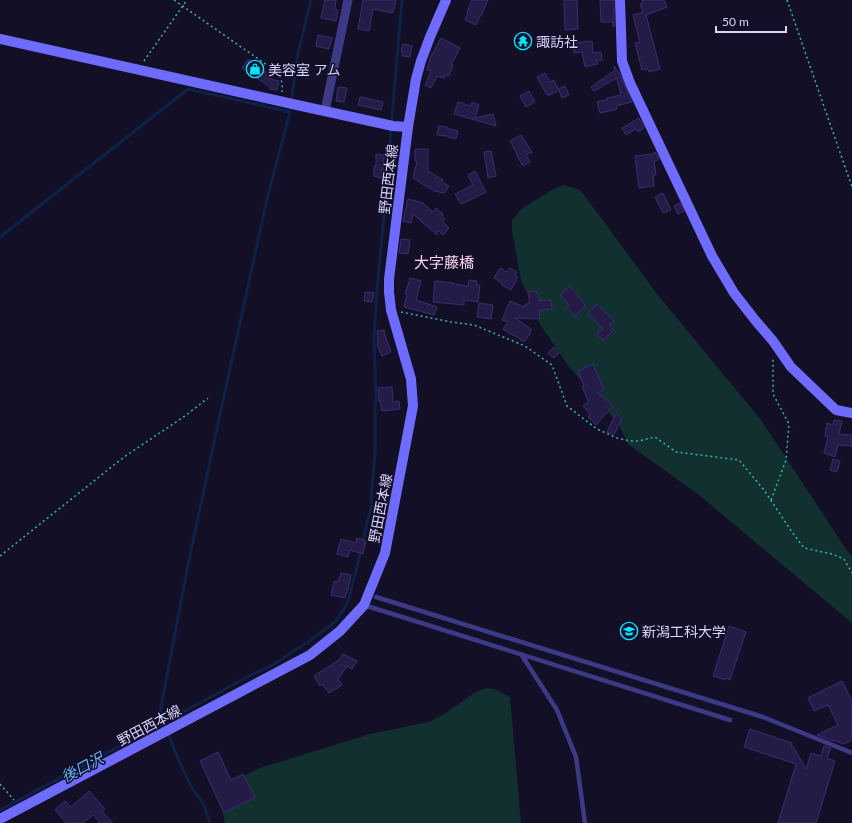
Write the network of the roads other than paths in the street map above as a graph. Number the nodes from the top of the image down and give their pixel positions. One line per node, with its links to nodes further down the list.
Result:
1 (348, 0): 5 (street)
2 (446, 0): 6 (main road, 野田西本線)
3 (620, 0): 7 (main road)
4 (0, 39): 5 (main road)
5 (325, 111): 6 (main road)
6 (408, 127): 9 (main road, 野田西本線)
7 (852, 412)
8 (376, 596): 12 (lane)
9 (364, 604): 10 (lane); 13 (main road, 野田西本線)
10 (520, 653): 11 (lane); 14 (lane)
11 (730, 720)
12 (852, 753)
13 (0, 819)
14 (585, 823)

